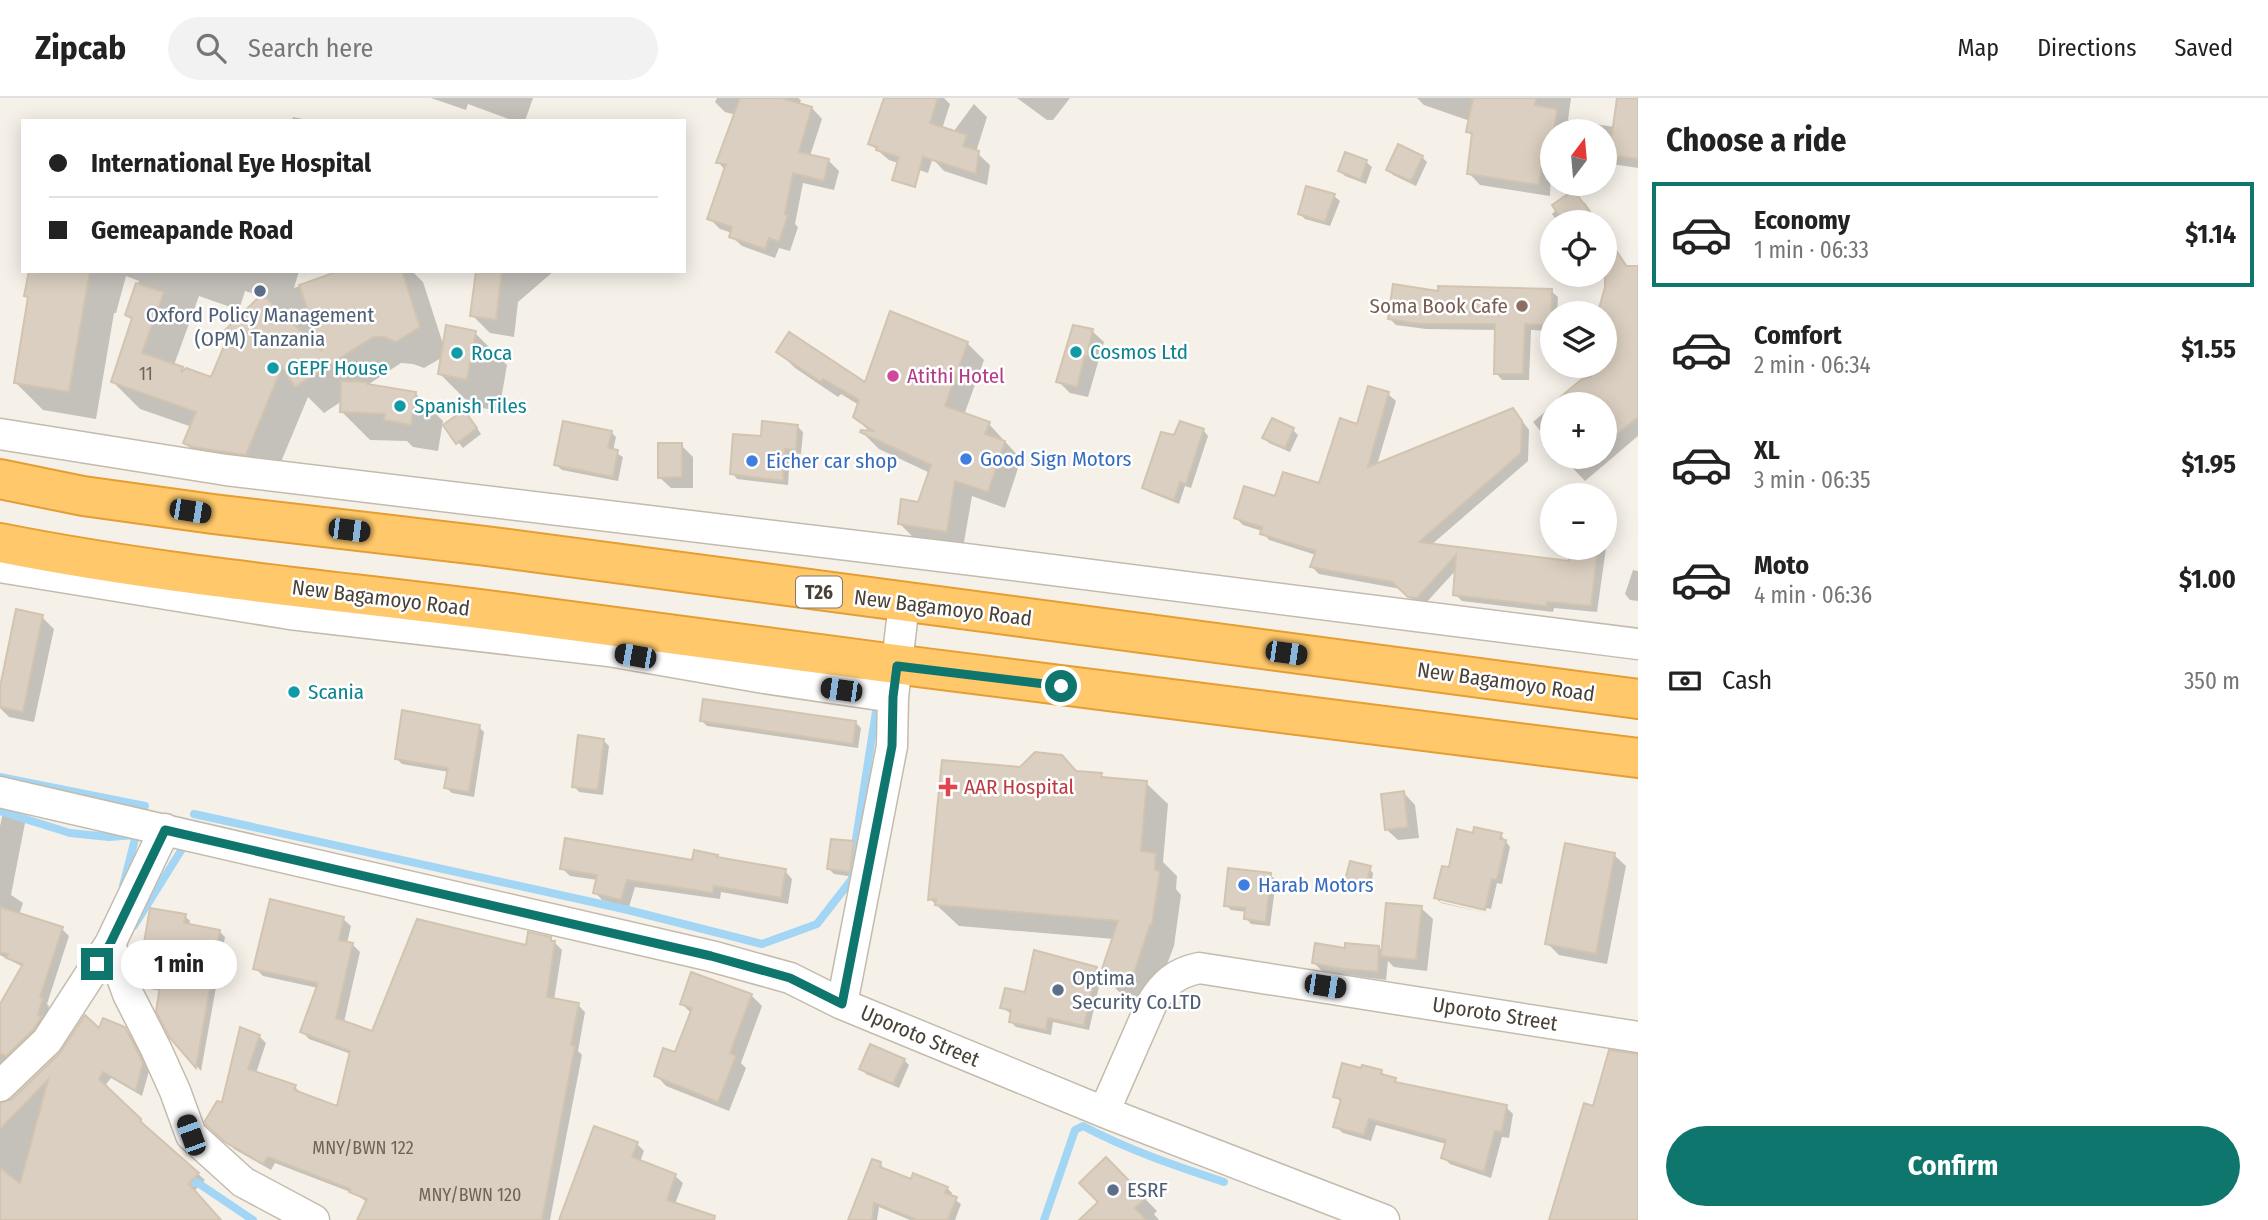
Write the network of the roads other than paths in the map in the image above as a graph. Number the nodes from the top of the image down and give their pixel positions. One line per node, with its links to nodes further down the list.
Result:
1 (0, 434): 6 (street)
2 (0, 479): 5 (highway, New Bagamoyo Road / T26)
3 (0, 543): 7 (highway, New Bagamoyo Road)
4 (0, 567): 7 (street)
5 (904, 603): 7 (street); 8 (highway, New Bagamoyo Road / T26)
6 (1638, 644)
7 (895, 682): 9 (highway, New Bagamoyo Road); 13 (street)
8 (1638, 699)
9 (1638, 758)
10 (0, 792): 11 (street, Uporoto Street)
11 (165, 830): 12 (street); 13 (street, Uporoto Street)
12 (110, 944): 15 (street); 17 (street)
13 (842, 1004): 16 (street, Uporoto Street)
14 (1638, 1037): 16 (street, Uporoto Street)
15 (0, 1086)
16 (1104, 1112): 18 (street, Uporoto Street)
17 (314, 1220)
18 (1384, 1220)

